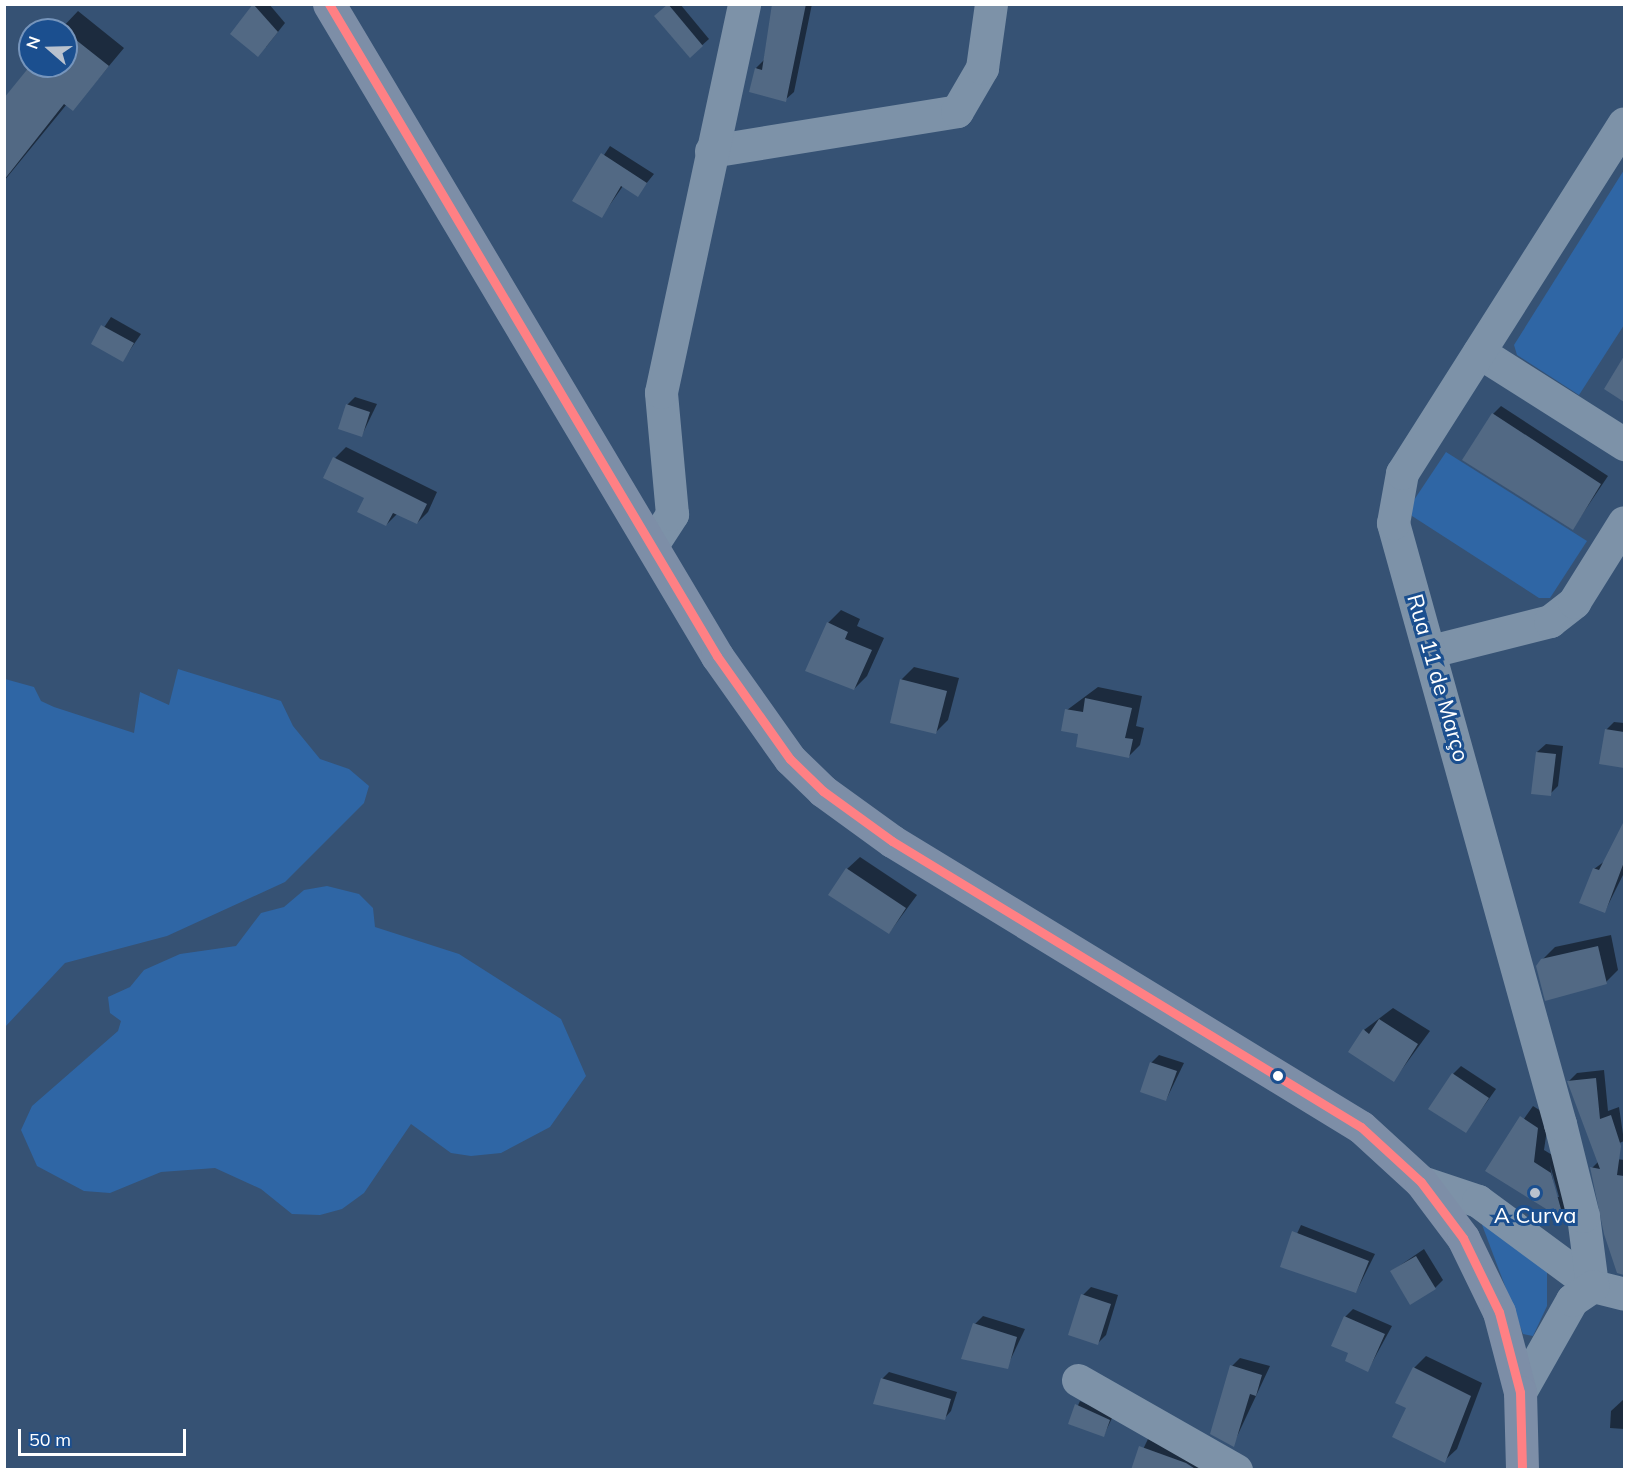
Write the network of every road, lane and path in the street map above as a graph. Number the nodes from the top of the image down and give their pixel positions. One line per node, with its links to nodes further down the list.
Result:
1 (329, 4): 9 (main road)
2 (744, 4): 5 (street)
3 (991, 4): 5 (street)
4 (1624, 123): 6 (street, Rua 11 de Março)
5 (711, 151): 9 (street)
6 (1479, 352): 7 (street); 10 (street, Rua 11 de Março)
7 (1624, 444)
8 (1624, 522): 10 (street)
9 (652, 544): 11 (main road)
10 (1431, 651): 12 (street, Rua 11 de Março)
11 (1421, 1182): 12 (street); 14 (main road)
12 (1603, 1288): 14 (street)
13 (1078, 1380): 15 (street)
14 (1520, 1392): 16 (main road)
15 (1236, 1470)
16 (1522, 1470)

